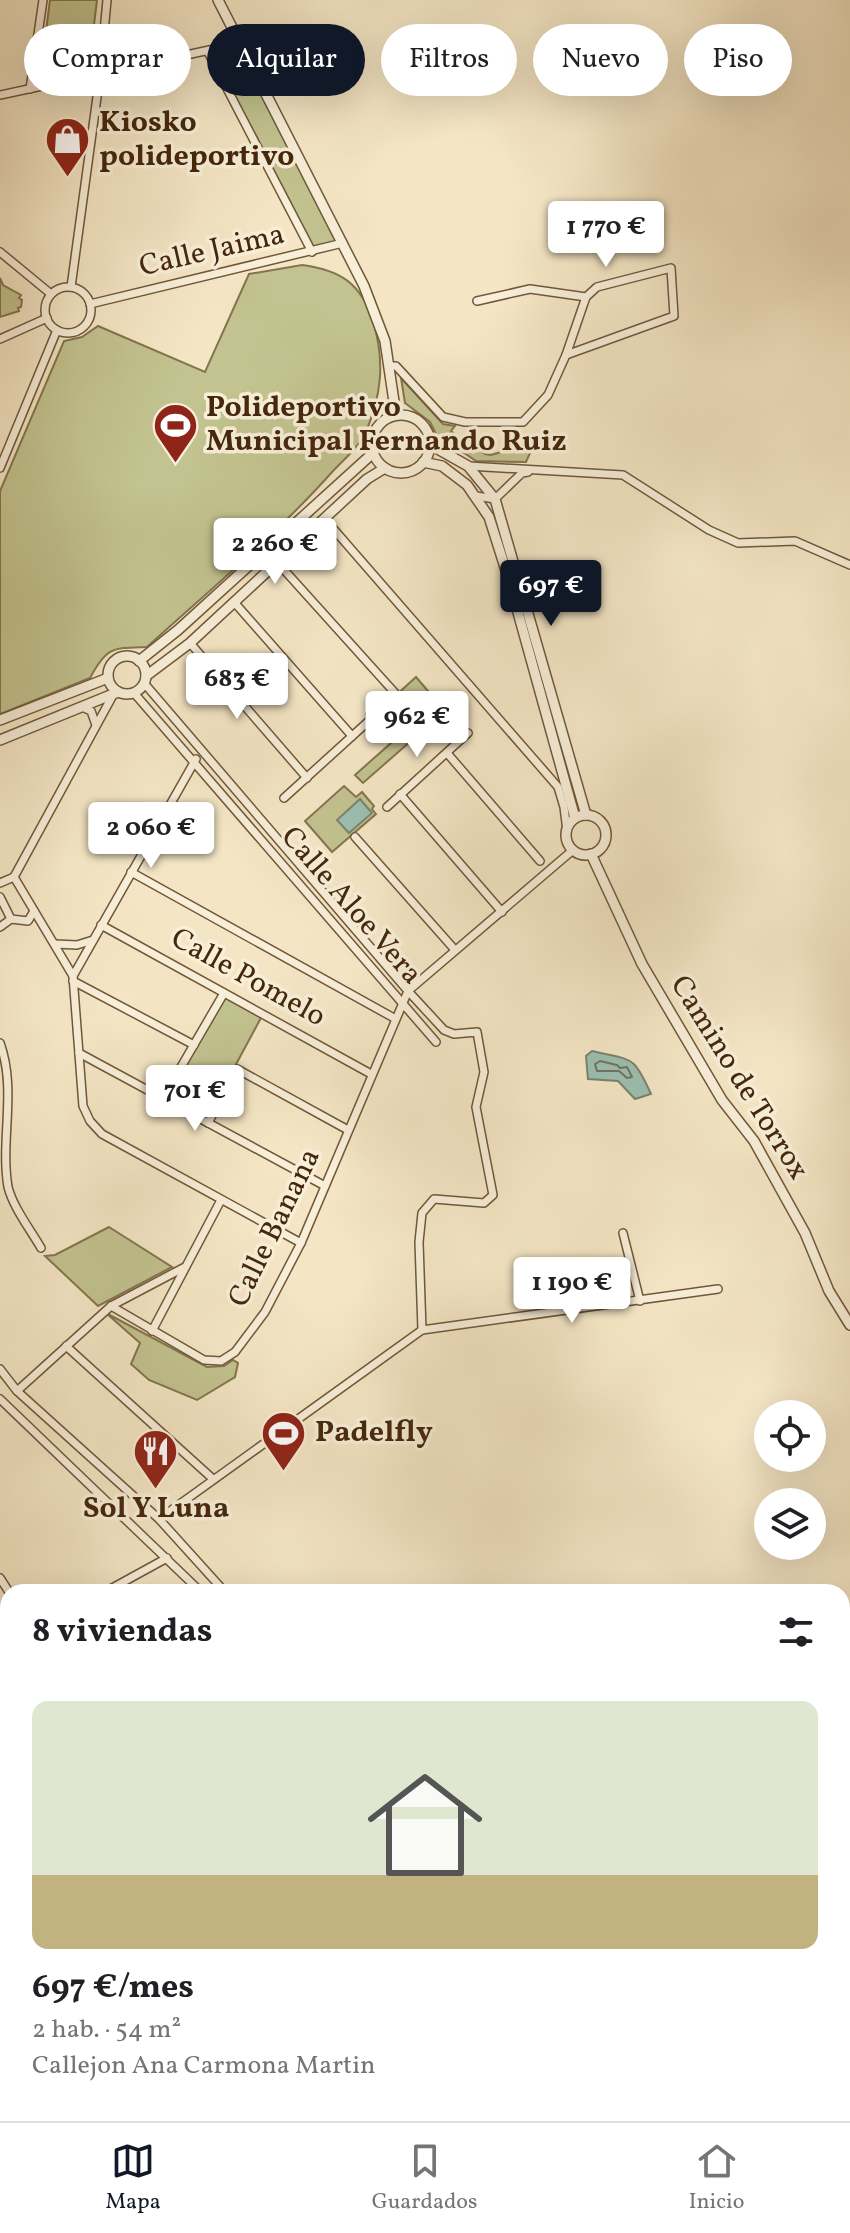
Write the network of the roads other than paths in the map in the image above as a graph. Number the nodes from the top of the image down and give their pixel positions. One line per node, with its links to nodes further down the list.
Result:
1 (43, 0): 4 (street)
2 (107, 0): 5 (street)
3 (218, 0): 6 (street)
4 (39, 24)
5 (105, 24)
6 (231, 24)
7 (24, 90): 8 (street)
8 (0, 95)
9 (97, 96): 15 (street)
10 (231, 96): 14 (street)
11 (269, 96): 12 (street)
12 (343, 243): 14 (street, Calle Jaima); 24 (street)
13 (0, 252): 16 (street)
14 (312, 252): 19 (street, Calle Jaima)
15 (71, 287): 16 (street); 19 (street)
16 (51, 294): 20 (street)
17 (586, 297): 18 (street); 23 (street); 23 (street)
18 (477, 301)
19 (90, 304): 21 (street)
20 (47, 318): 21 (street); 22 (street)
21 (57, 330): 30 (street)
22 (0, 339)
23 (566, 355): 24 (street)
24 (389, 366): 25 (street)
25 (396, 415): 26 (street); 27 (street)
26 (429, 444): 28 (street); 29 (street)
27 (373, 453): 31 (street); 40 (street)
28 (423, 462): 31 (street); 33 (street)
29 (468, 466): 32 (street); 34 (street)
30 (0, 468)
31 (385, 468): 35 (street)
32 (548, 470): 34 (street); 37 (street)
33 (476, 496): 34 (street); 53 (street)
34 (495, 499): 60 (street)
35 (324, 518): 36 (street); 55 (street)
36 (277, 562): 38 (street); 49 (street)
37 (850, 565)
38 (234, 602): 39 (street); 49 (street)
39 (190, 643): 42 (street); 56 (street)
40 (139, 661): 41 (street); 42 (street)
41 (108, 678): 44 (street); 46 (street)
42 (145, 680): 43 (street); 51 (street, Calle Aloe Vera)
43 (134, 693): 44 (street); 54 (street, Calle Aloe Vera)
44 (115, 694): 45 (street); 47 (street)
45 (82, 707): 47 (street); 50 (street)
46 (0, 720)
47 (97, 727): 68 (street)
48 (468, 733): 52 (street)
49 (352, 736): 56 (street)
50 (0, 740)
51 (200, 749): 54 (street); 80 (street, Calle Aloe Vera)
52 (447, 753): 57 (street); 66 (street)
53 (559, 761): 55 (street); 61 (street)
54 (195, 762): 67 (street); 82 (street, Calle Aloe Vera)
55 (541, 768): 62 (street)
56 (307, 778): 58 (street)
57 (400, 794): 59 (street); 72 (street)
58 (284, 798)
59 (387, 807)
60 (586, 815): 61 (street); 65 (street)
61 (575, 818): 62 (street)
62 (567, 831): 64 (street)
63 (355, 837): 78 (street)
64 (573, 850): 65 (street); 72 (street)
65 (591, 854): 105 (street, Camino de Torrox)
66 (540, 861)
67 (131, 872): 74 (street); 83 (street)
68 (14, 877): 69 (street); 71 (street)
69 (0, 883)
70 (0, 897): 73 (street)
71 (34, 911): 73 (street); 77 (street)
72 (502, 912): 78 (street)
73 (11, 919): 75 (street)
74 (101, 925): 76 (street); 81 (street, Calle Pomelo)
75 (0, 927)
76 (93, 940): 77 (street); 79 (street)
77 (55, 944): 79 (street)
78 (455, 950): 80 (street)
79 (73, 979): 86 (street); 87 (street)
80 (408, 991): 82 (street, Calle Banana); 106 (street, Calle Aloe Vera)
81 (224, 993): 86 (street); 88 (street, Calle Pomelo)
82 (403, 1002): 83 (street, Calle Banana); 84 (street, Calle Aloe Vera)
83 (394, 1018): 88 (street, Calle Banana)
84 (436, 1042)
85 (0, 1043): 90 (street)
86 (194, 1045): 89 (street)
87 (79, 1053): 89 (street); 97 (street)
88 (371, 1074): 93 (street, Calle Banana)
89 (163, 1098): 92 (street)
90 (8, 1100): 91 (street); 95 (street)
91 (0, 1106)
92 (208, 1123): 93 (street); 94 (street)
93 (348, 1130): 94 (street, Calle Banana)
94 (325, 1186): 99 (street, Calle Banana)
95 (8, 1188): 96 (street); 100 (street)
96 (0, 1195)
97 (221, 1200): 99 (street); 101 (street)
98 (623, 1233): 103 (street)
99 (301, 1243): 107 (street, Calle Banana)
100 (41, 1248)
101 (185, 1267): 104 (street); 107 (street)
102 (718, 1289): 103 (street)
103 (640, 1301): 106 (street)
104 (111, 1306): 107 (street, Calle Banana); 108 (street)
105 (850, 1325)
106 (422, 1330): 112 (street)
107 (152, 1331)
108 (66, 1346): 110 (street); 112 (street)
109 (1, 1373): 110 (street)
110 (17, 1391): 113 (street)
111 (0, 1399): 114 (street)
112 (213, 1479): 113 (street)
113 (159, 1519): 117 (street)
114 (167, 1558): 115 (street); 116 (street)
115 (120, 1584)
116 (193, 1584)
117 (218, 1584)

